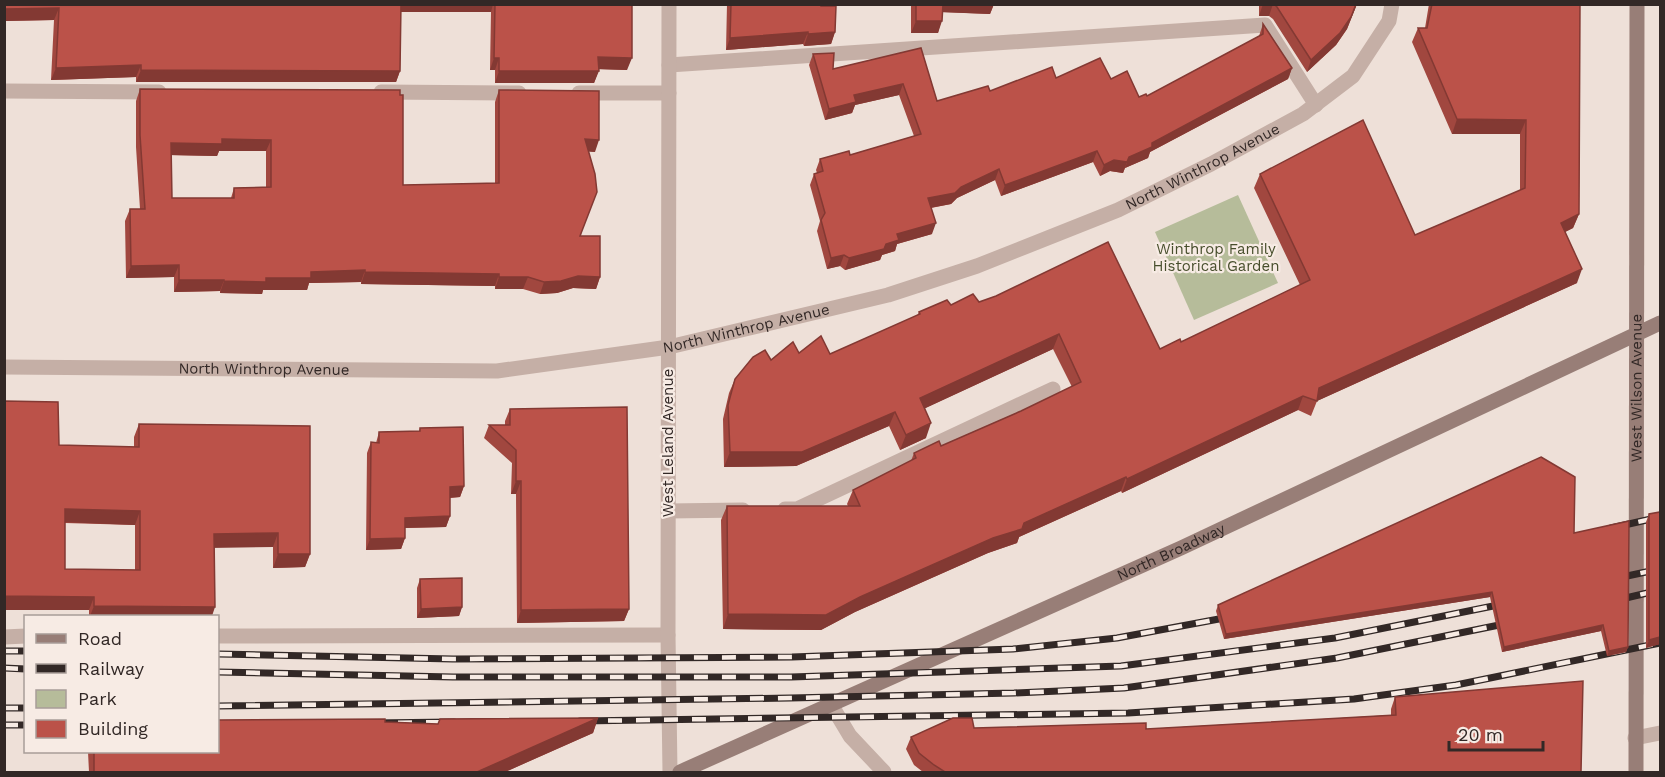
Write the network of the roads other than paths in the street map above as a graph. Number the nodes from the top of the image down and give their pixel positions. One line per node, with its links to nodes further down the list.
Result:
1 (669, 4): 4 (street, West Leland Avenue)
2 (1392, 4): 11 (street, North Winthrop Avenue)
3 (1637, 4): 13 (main road, West Wilson Avenue)
4 (669, 65): 10 (street, West Leland Avenue); 11 (street)
5 (4, 92): 6 (street)
6 (170, 92)
7 (371, 92): 8 (street)
8 (537, 93)
9 (561, 93): 10 (street)
10 (669, 93): 14 (street, West Leland Avenue)
11 (1316, 105): 14 (street, North Winthrop Avenue)
12 (1660, 323): 13 (main road, North Broadway)
13 (1635, 335): 22 (main road, North Broadway); 24 (main road, West Wilson Avenue)
14 (669, 347): 15 (street, North Winthrop Avenue); 17 (street, West Leland Avenue)
15 (4, 367)
16 (1053, 389): 17 (street)
17 (668, 511): 18 (street, West Leland Avenue)
18 (668, 635): 20 (street); 25 (street, West Leland Avenue)
19 (24, 636): 21 (street)
20 (219, 636)
21 (4, 637)
22 (832, 706): 26 (main road, North Broadway); 27 (street)
23 (1660, 733): 24 (street)
24 (1635, 738): 28 (main road, West Wilson Avenue)
25 (670, 772)
26 (680, 772)
27 (884, 772)
28 (1636, 772)

